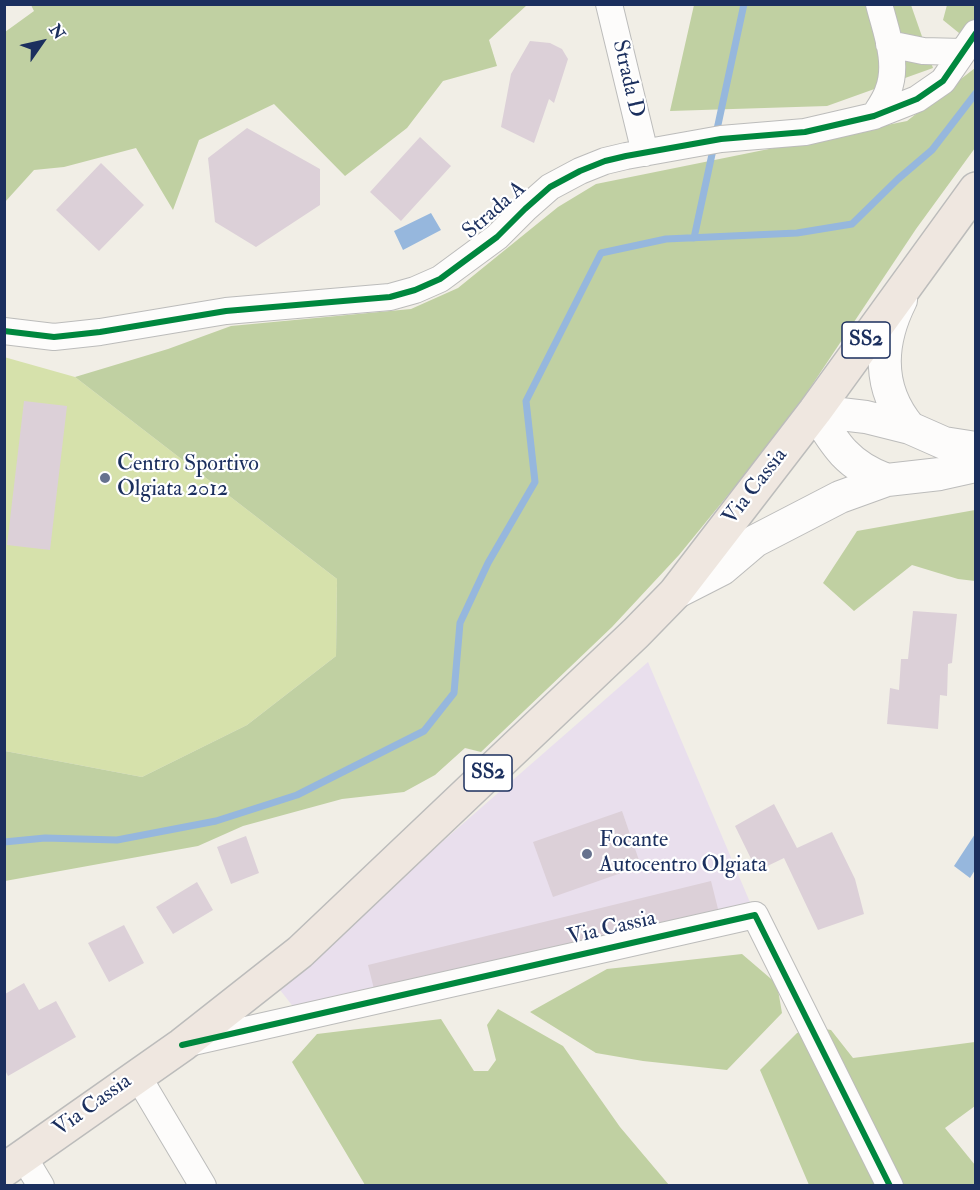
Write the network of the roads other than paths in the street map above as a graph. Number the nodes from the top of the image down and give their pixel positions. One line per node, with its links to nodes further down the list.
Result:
1 (609, 4): 6 (street, Strada D)
2 (879, 4): 4 (street)
3 (969, 43): 4 (street); 5 (street, Strada A)
4 (890, 44): 5 (street)
5 (874, 116): 6 (street, Strada A)
6 (645, 153): 9 (street, Strada A)
7 (975, 189): 8 (main road, Via Cassia / SS2)
8 (917, 269): 10 (main road, Via Cassia / SS2); 11 (street)
9 (4, 331)
10 (815, 411): 11 (street); 14 (street); 15 (main road, Via Cassia / SS2)
11 (910, 428): 12 (street)
12 (975, 448)
13 (975, 466): 14 (street)
14 (886, 480): 15 (street)
15 (675, 593): 16 (main road, Via Cassia / SS2)
16 (182, 1044): 17 (main road, Via Cassia); 21 (street, Via Cassia)
17 (137, 1075): 18 (main road, Via Cassia); 20 (street)
18 (14, 1163): 19 (street)
19 (41, 1185)
20 (202, 1185)
21 (890, 1185)

